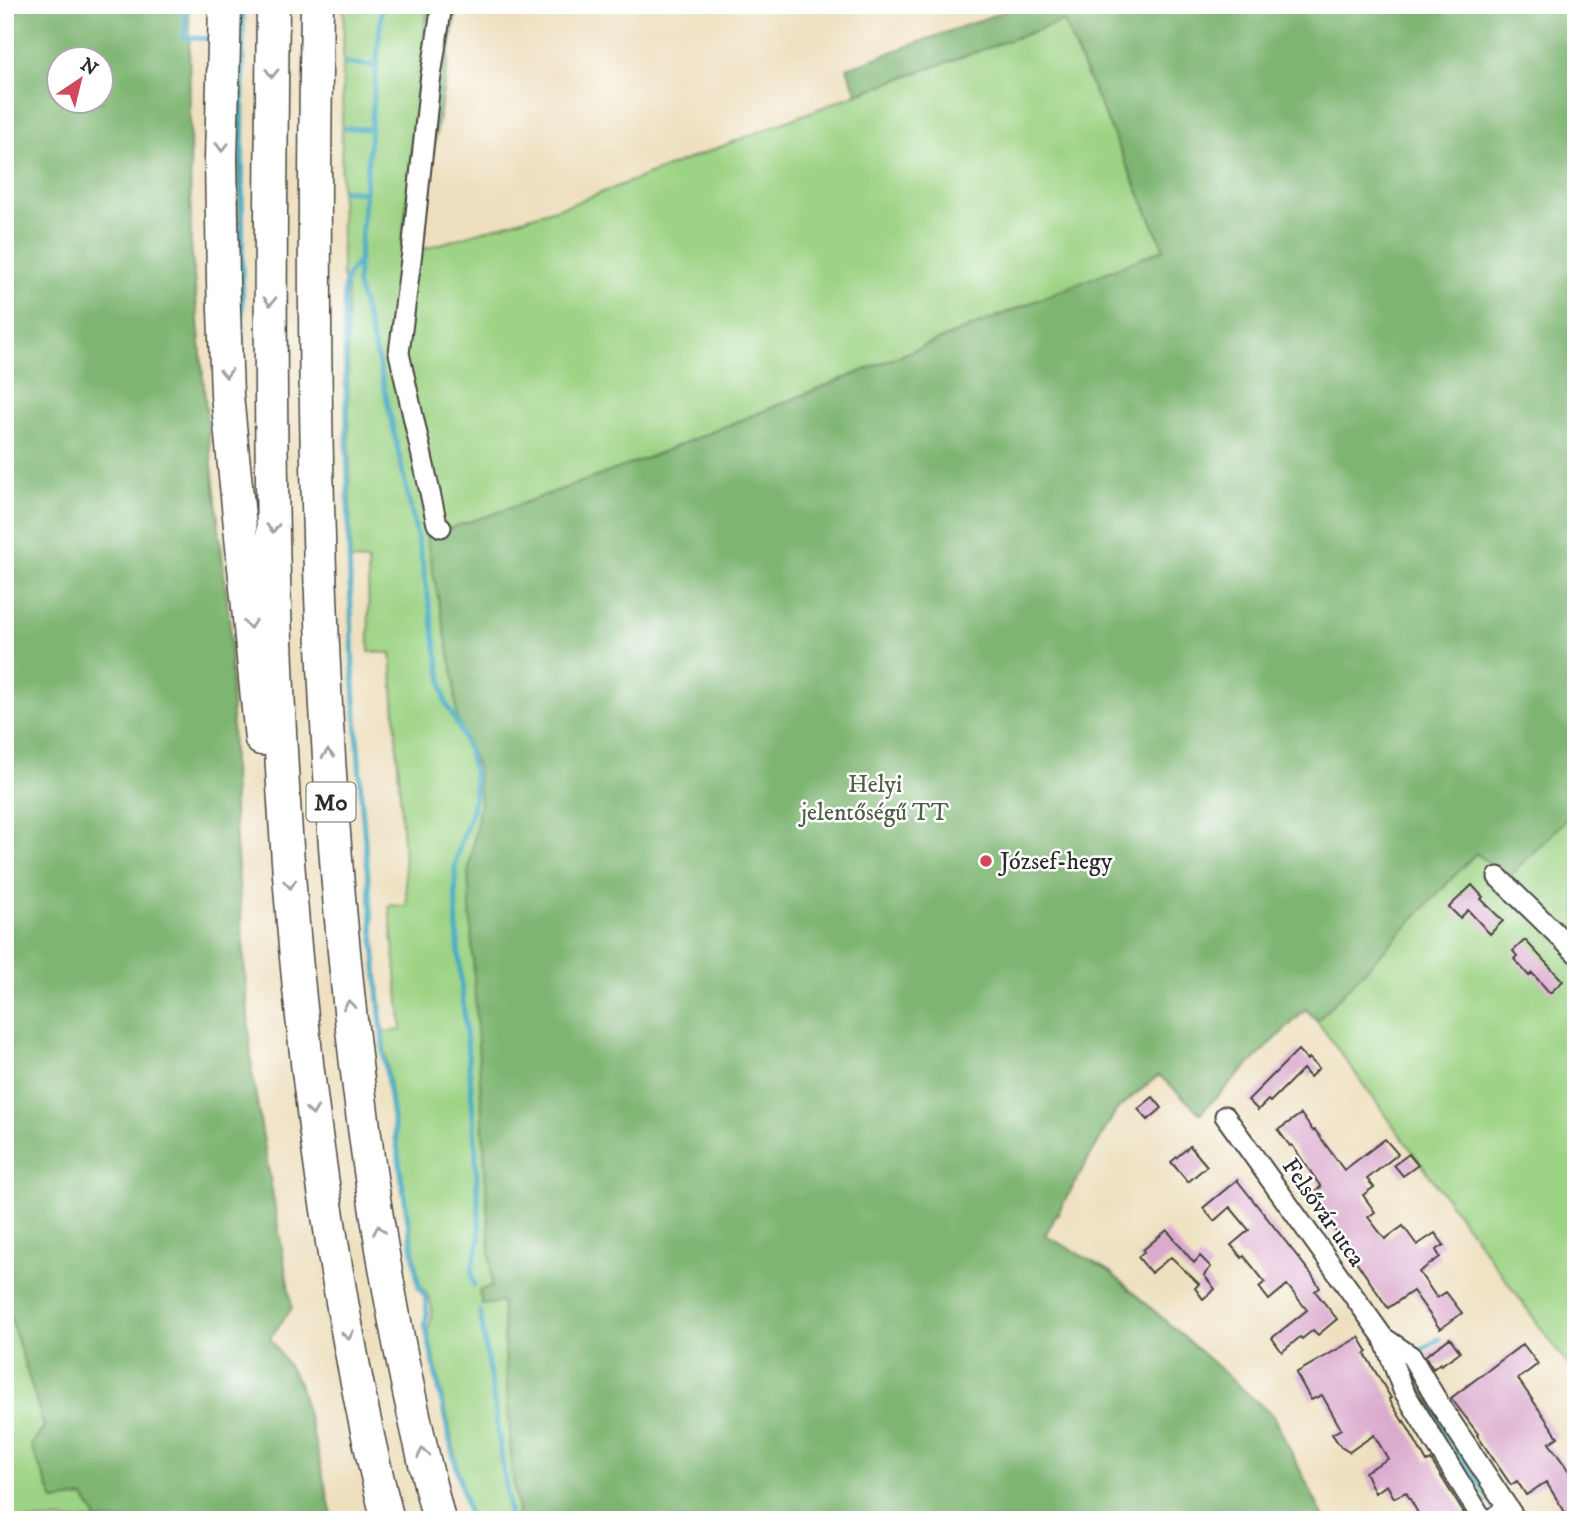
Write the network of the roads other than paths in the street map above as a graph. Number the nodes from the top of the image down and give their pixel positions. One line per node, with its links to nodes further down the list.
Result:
1 (225, 5): 8 (highway, one-way to 8)
2 (273, 5): 8 (highway, M0, one-way to 8)
3 (317, 5): 6 (highway, M0)
4 (323, 5): 6 (highway)
5 (442, 5): 7 (street)
6 (316, 75): 15 (highway, M0, one-way to 6)
7 (441, 527)
8 (284, 816): 14 (highway, M0, one-way to 14)
9 (1498, 877): 10 (street)
10 (1576, 953)
11 (1225, 1116): 12 (street, Felsővár utca)
12 (1383, 1337): 13 (street, Felsővár utca); 16 (street, Felsővár utca)
13 (1511, 1512): 16 (lane)
14 (388, 1520)
15 (439, 1520)
16 (1483, 1520)

